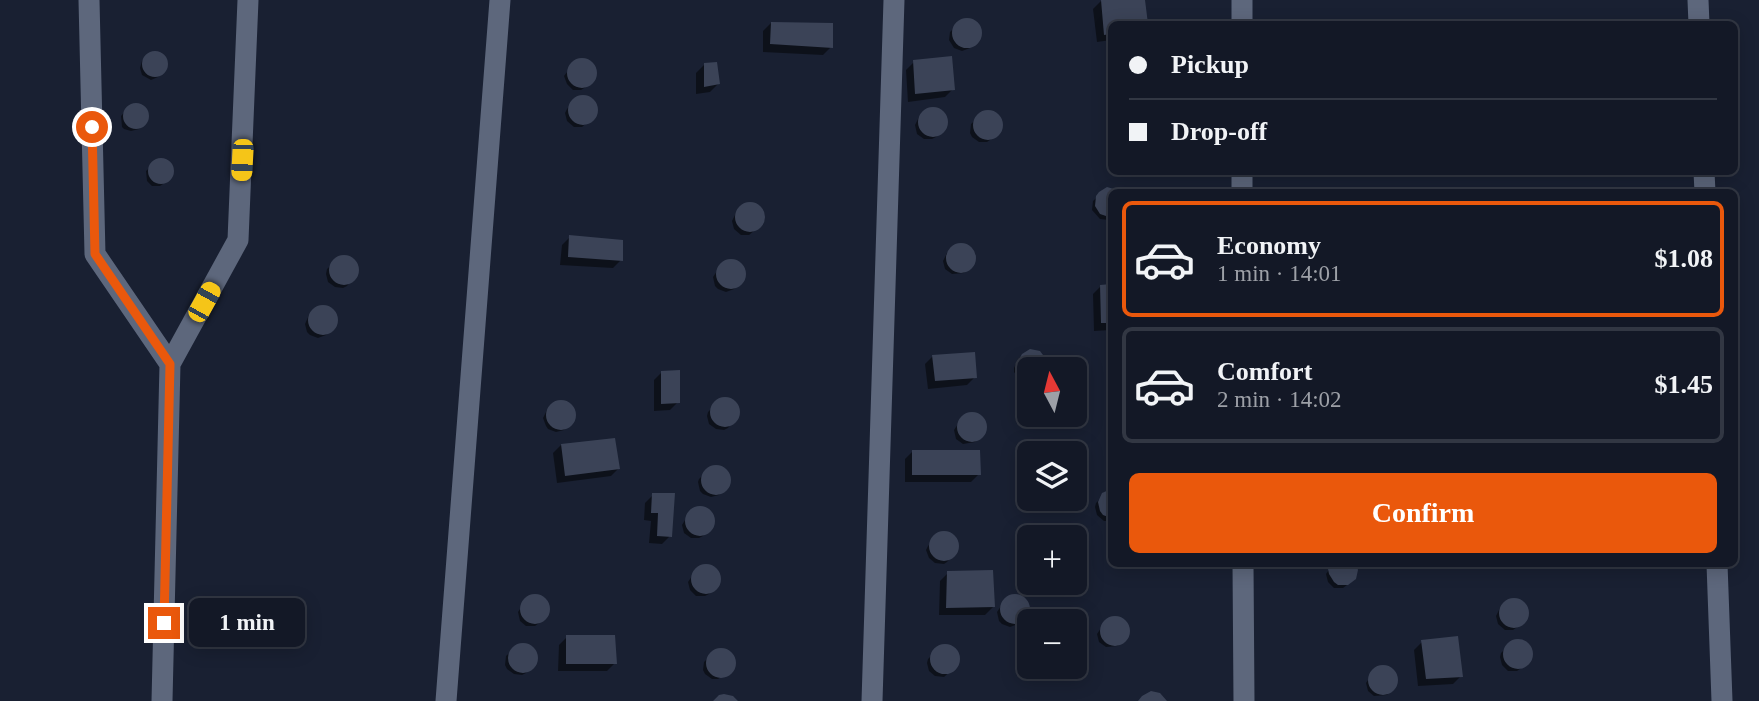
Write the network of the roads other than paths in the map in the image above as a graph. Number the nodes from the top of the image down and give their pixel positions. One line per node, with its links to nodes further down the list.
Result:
1 (89, 0): 9 (street)
2 (248, 0): 9 (street)
3 (500, 0): 13 (street)
4 (894, 0): 14 (street)
5 (1242, 0): 7 (street)
6 (1698, 0): 8 (street)
7 (1242, 21)
8 (1699, 21)
9 (170, 364): 12 (street)
10 (1243, 567): 15 (street)
11 (1717, 567): 16 (street)
12 (162, 701)
13 (446, 701)
14 (872, 701)
15 (1244, 701)
16 (1722, 701)

